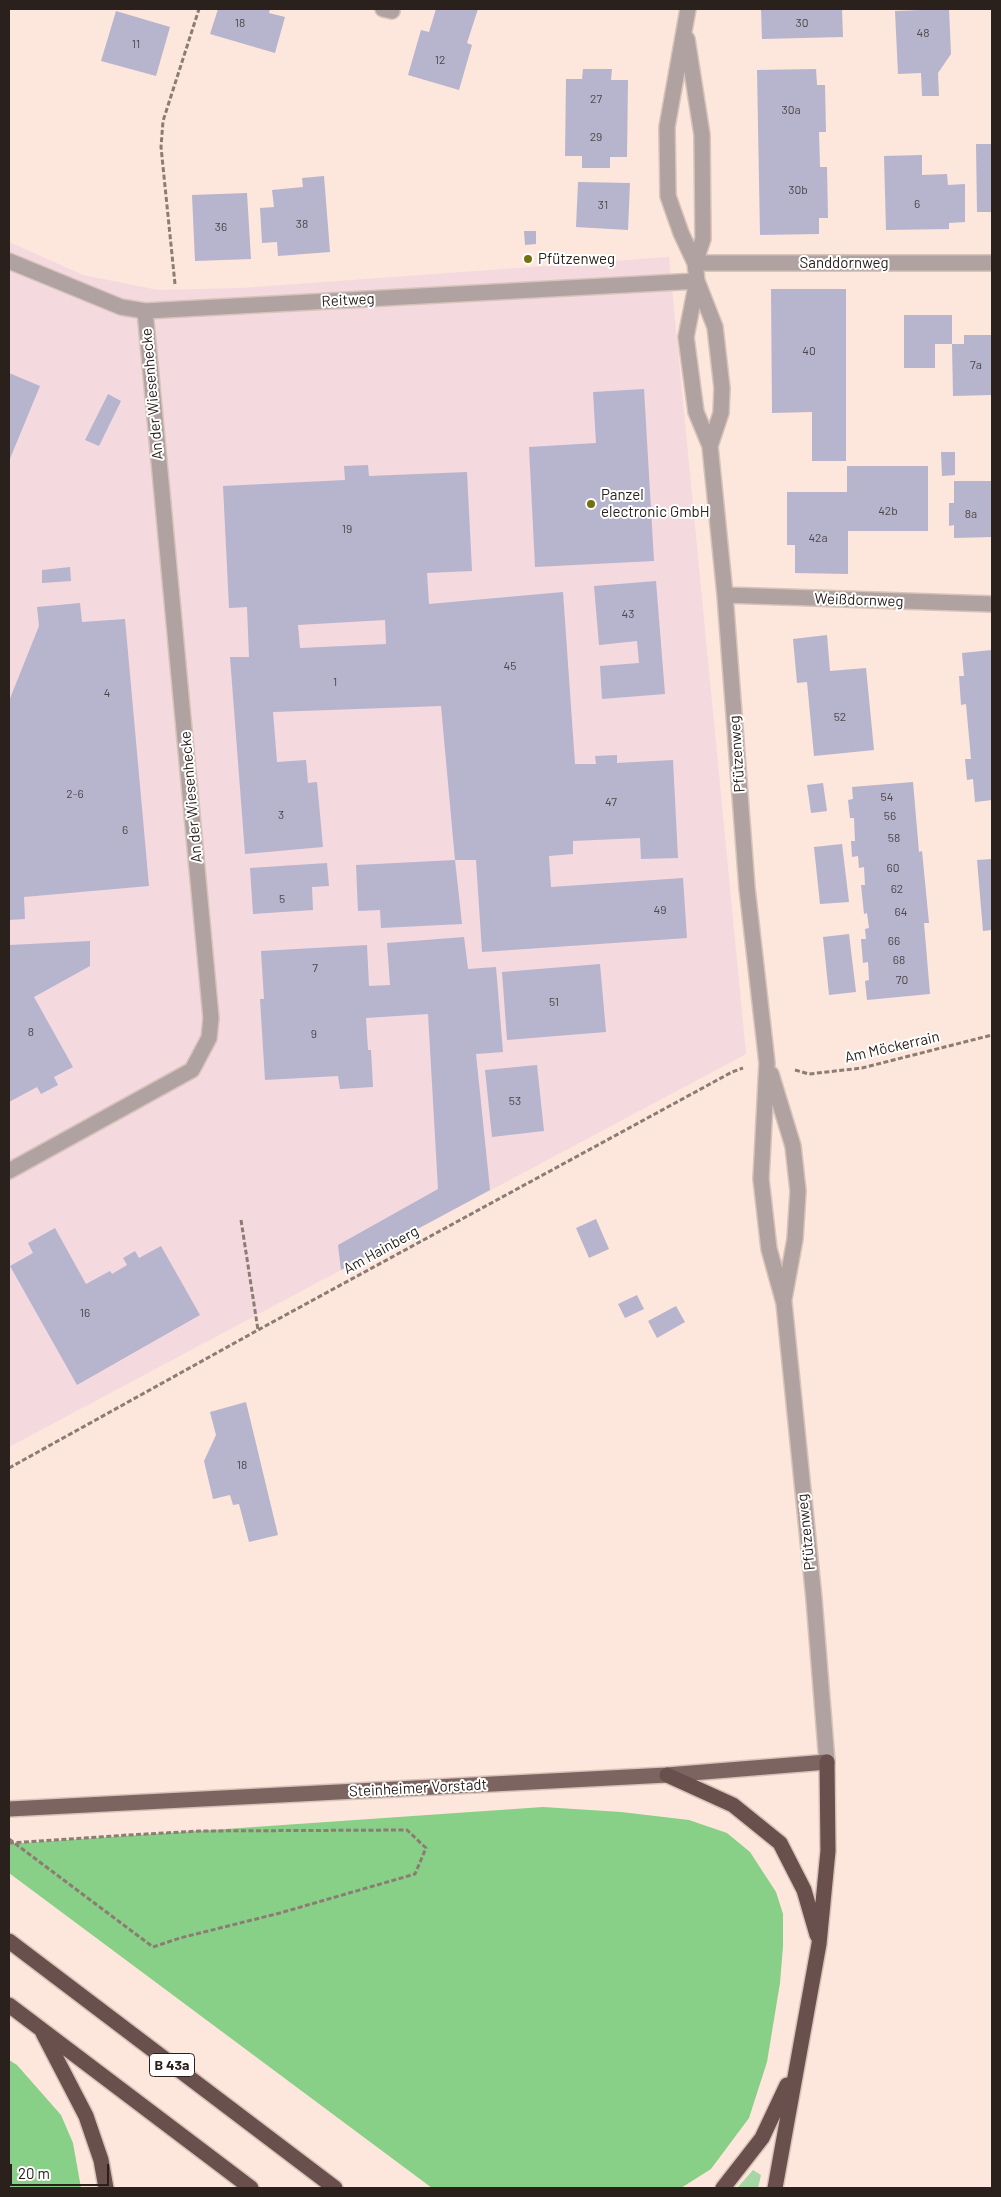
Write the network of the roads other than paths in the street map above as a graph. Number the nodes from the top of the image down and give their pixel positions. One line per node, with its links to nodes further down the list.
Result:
1 (688, 9): 2 (street, Pfützenweg)
2 (686, 28): 4 (street, Pfützenweg); 4 (street, Pfützenweg)
3 (9, 260): 7 (street, Reitweg)
4 (695, 263): 5 (street, Sanddornweg); 6 (street, Pfützenweg)
5 (992, 263)
6 (698, 281): 7 (street, Reitweg); 8 (street, Pfützenweg); 8 (street, Pfützenweg)
7 (145, 311): 12 (street, An der Wiesenhecke)
8 (710, 446): 9 (street, Pfützenweg)
9 (725, 595): 10 (street, Weißdornweg); 11 (street, Pfützenweg)
10 (992, 604)
11 (767, 1063): 13 (street, Pfützenweg); 13 (street, Pfützenweg)
12 (9, 1171)
13 (784, 1302): 14 (street, Pfützenweg)
14 (827, 1762): 15 (main road, Steinheimer Vorstadt); 18 (highway)
15 (667, 1775): 16 (main road, Steinheimer Vorstadt); 18 (highway)
16 (9, 1809)
17 (9, 1941): 24 (highway, B 43a)
18 (819, 1944): 21 (highway)
19 (9, 2004): 20 (highway)
20 (41, 2029): 22 (highway); 23 (highway)
21 (796, 2063): 25 (highway); 26 (highway)
22 (106, 2188)
23 (251, 2188)
24 (335, 2188)
25 (723, 2188)
26 (776, 2188)

